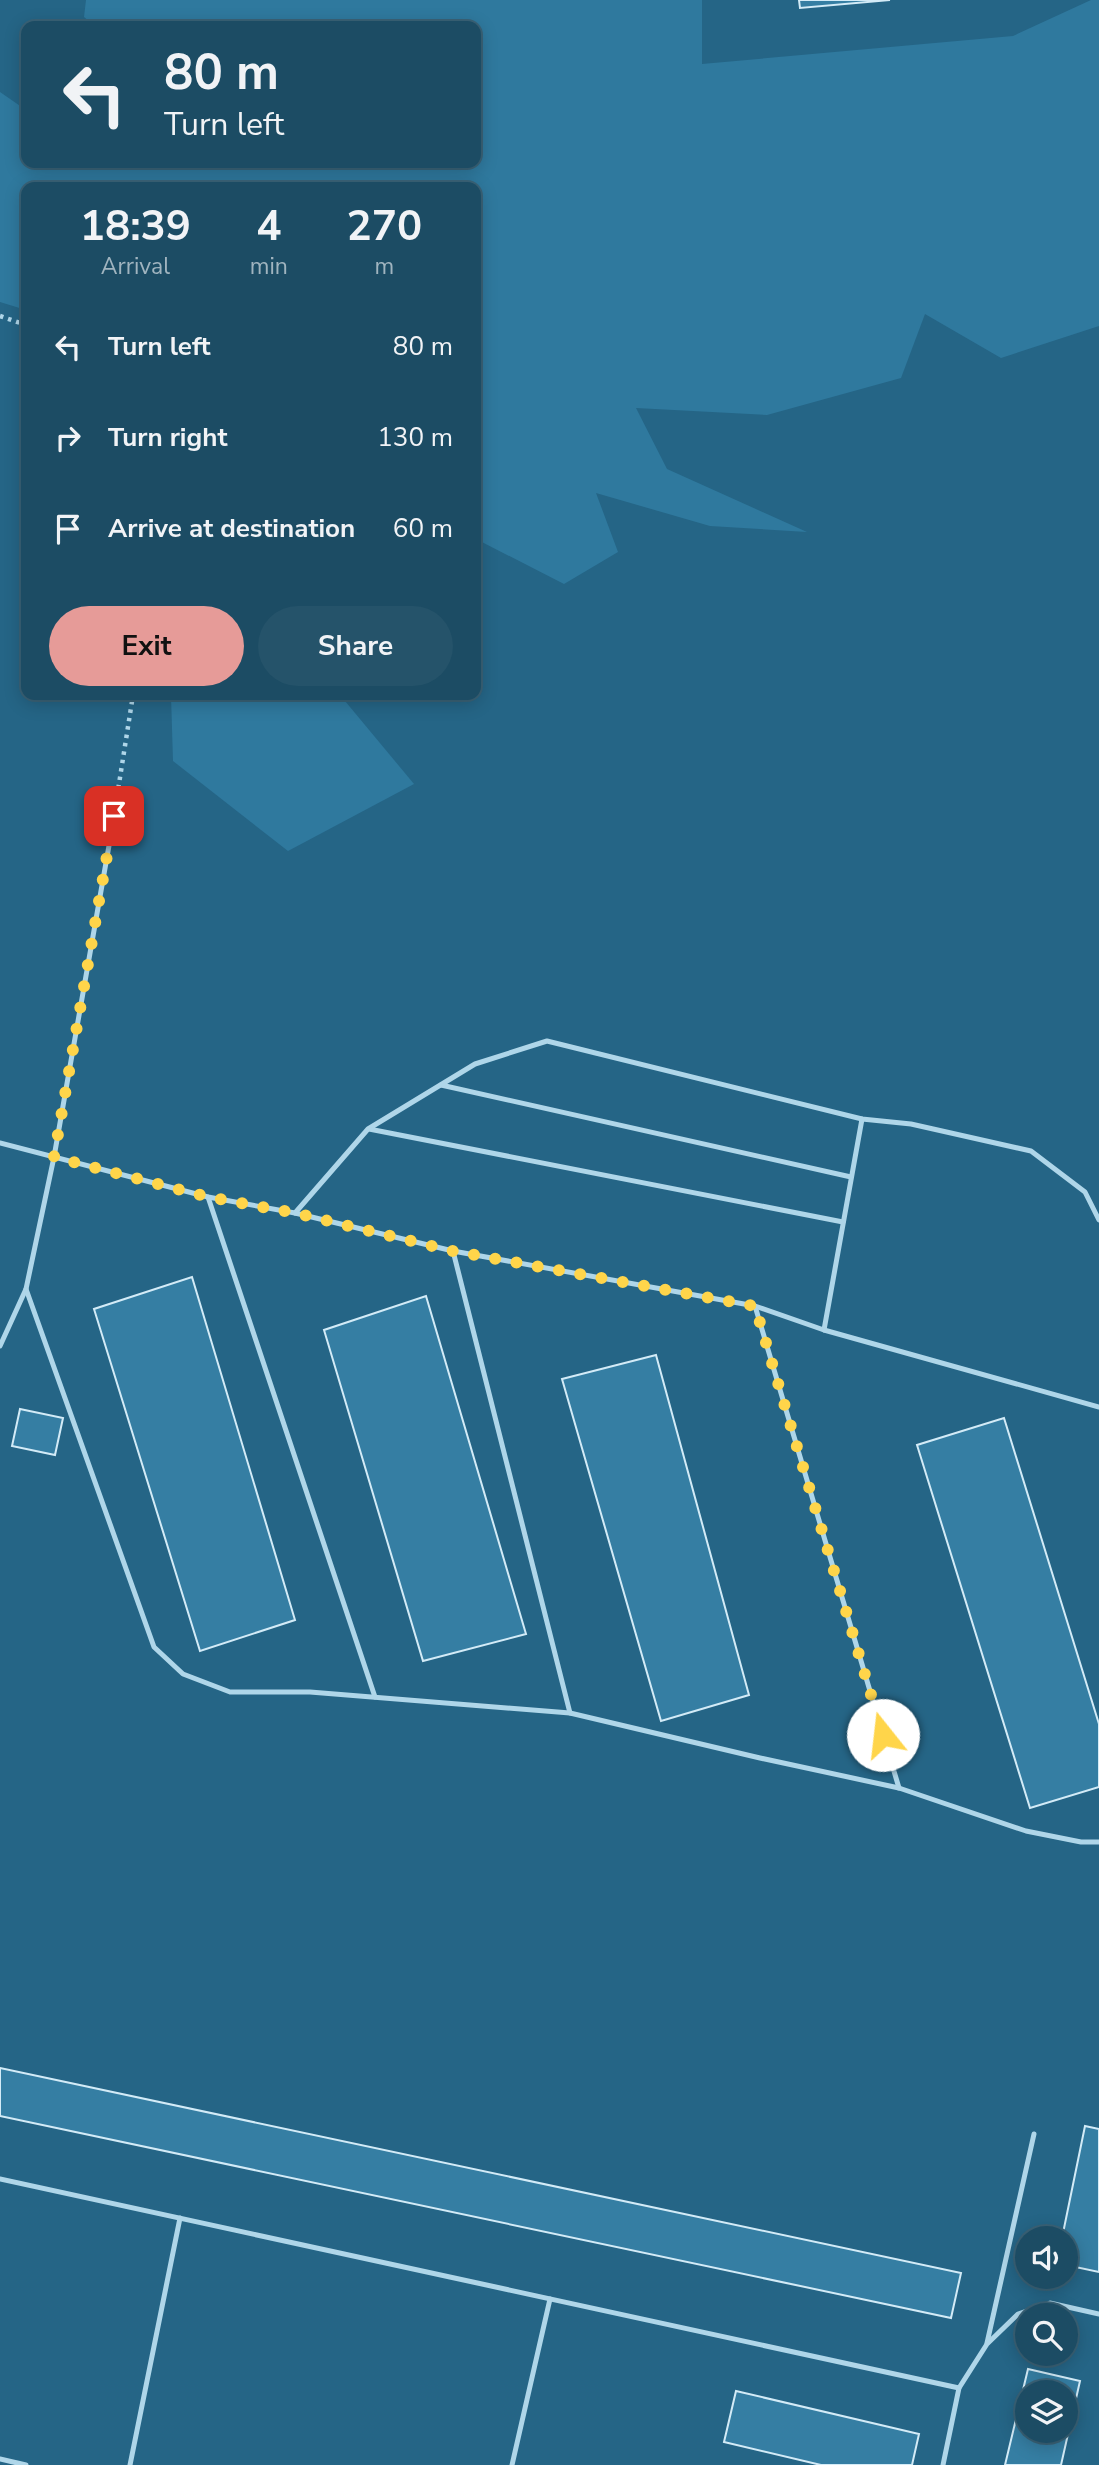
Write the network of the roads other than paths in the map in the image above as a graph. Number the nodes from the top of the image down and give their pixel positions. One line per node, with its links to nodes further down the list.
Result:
1 (110, 840): 6 (lane)
2 (440, 1085): 3 (lane); 4 (lane); 7 (lane)
3 (862, 1119): 7 (lane); 10 (lane)
4 (368, 1129): 9 (lane); 11 (lane)
5 (0, 1143): 6 (lane)
6 (54, 1157): 8 (lane); 13 (lane)
7 (851, 1177): 11 (lane)
8 (208, 1197): 9 (lane); 18 (lane)
9 (295, 1213): 12 (lane)
10 (1099, 1220)
11 (843, 1222): 15 (lane)
12 (453, 1251): 14 (lane); 19 (lane)
13 (26, 1289): 16 (lane); 18 (lane)
14 (755, 1306): 15 (lane); 20 (lane)
15 (824, 1330): 17 (lane)
16 (0, 1346)
17 (1099, 1407)
18 (375, 1697): 19 (lane)
19 (570, 1713): 20 (lane)
20 (899, 1788): 21 (lane)
21 (1099, 1842)
22 (1034, 2134): 27 (lane)
23 (0, 2179): 24 (lane)
24 (180, 2218): 25 (lane); 31 (lane)
25 (550, 2299): 28 (lane); 32 (lane)
26 (1099, 2314): 27 (lane)
27 (986, 2344): 28 (lane)
28 (959, 2388): 33 (lane)
29 (0, 2459): 30 (lane)
30 (26, 2465)
31 (130, 2465)
32 (512, 2465)
33 (943, 2465)

